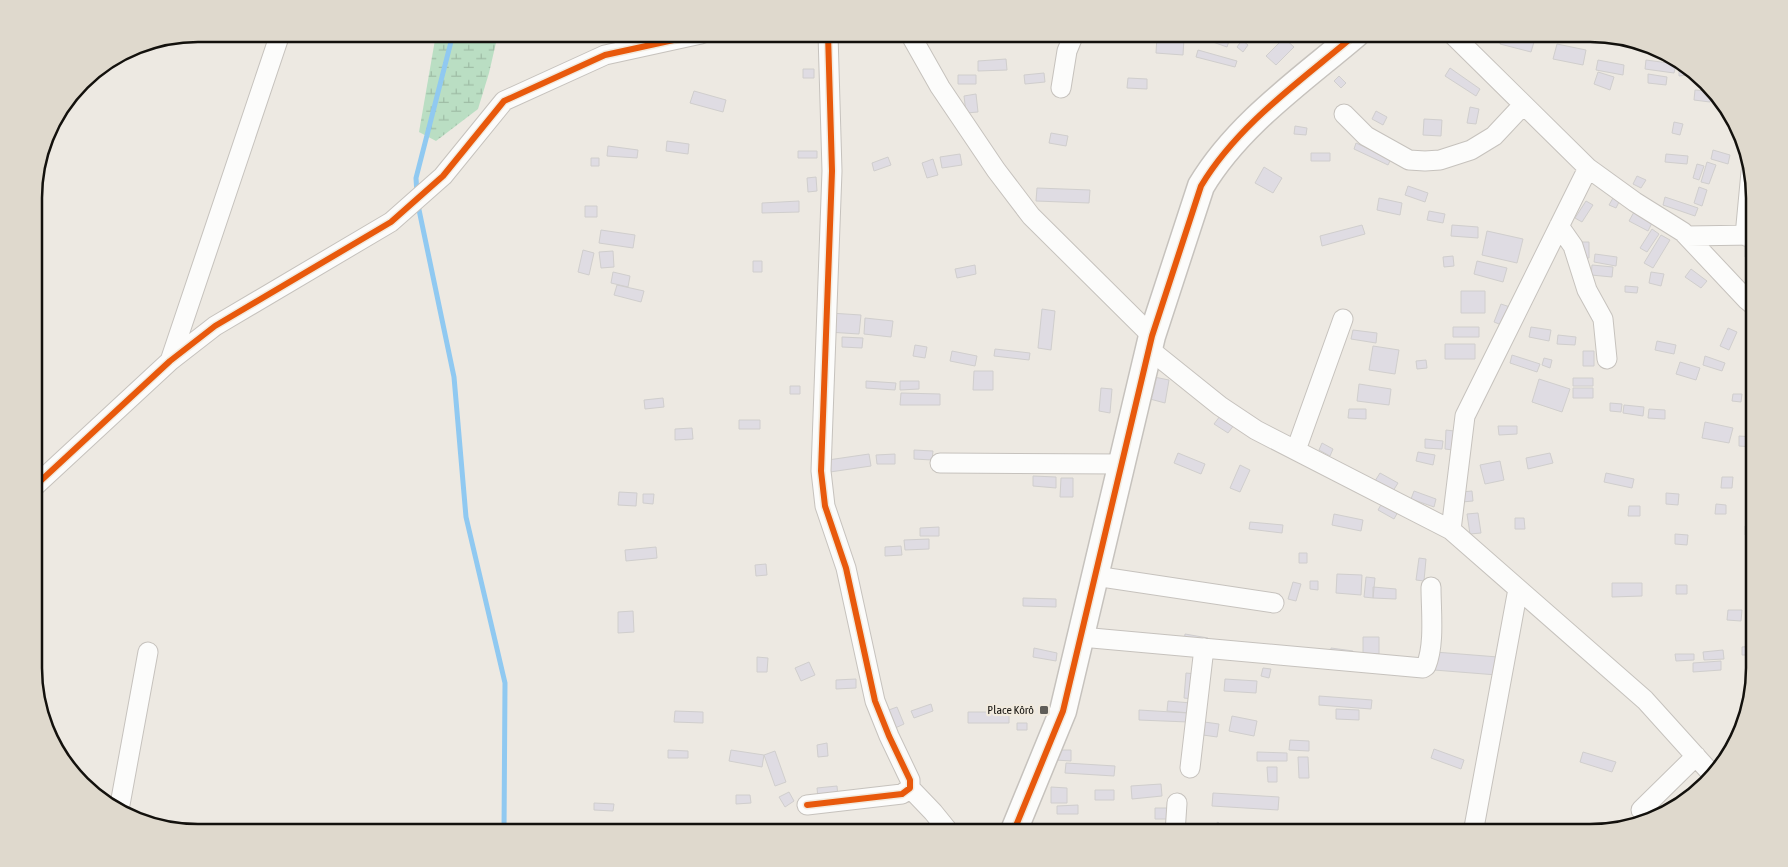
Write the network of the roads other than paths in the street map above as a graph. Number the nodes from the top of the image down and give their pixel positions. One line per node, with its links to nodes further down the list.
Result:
1 (915, 42): 17 (street)
2 (1071, 42): 8 (street)
3 (1346, 42): 17 (street)
4 (1460, 42): 9 (street)
5 (277, 43): 19 (street)
6 (661, 43): 19 (street)
7 (828, 43): 35 (street)
8 (1061, 88)
9 (1523, 105): 10 (street); 11 (street)
10 (1344, 114)
11 (1588, 168): 12 (street); 13 (street)
12 (1559, 226): 18 (street); 24 (street)
13 (1687, 236): 14 (street); 15 (street)
14 (1746, 236)
15 (1746, 298)
16 (1343, 319): 20 (street)
17 (1151, 342): 20 (street); 22 (street)
18 (1607, 359)
19 (170, 361): 23 (street)
20 (1296, 450): 24 (street)
21 (940, 463): 22 (street)
22 (1122, 464): 25 (street)
23 (43, 479)
24 (1451, 530): 27 (street)
25 (1095, 576): 28 (street); 29 (street)
26 (1431, 587): 30 (street)
27 (1518, 589): 32 (street); 43 (street)
28 (1274, 603)
29 (1081, 637): 30 (street); 41 (street)
30 (1204, 648): 33 (street)
31 (148, 652): 36 (street)
32 (1696, 756): 34 (street); 39 (street)
33 (1190, 768)
34 (1708, 770)
35 (910, 788): 38 (street); 40 (street)
36 (120, 803)
37 (1177, 804): 42 (street)
38 (807, 805)
39 (1641, 810)
40 (943, 824)
41 (1017, 824)
42 (1176, 824)
43 (1475, 824)

